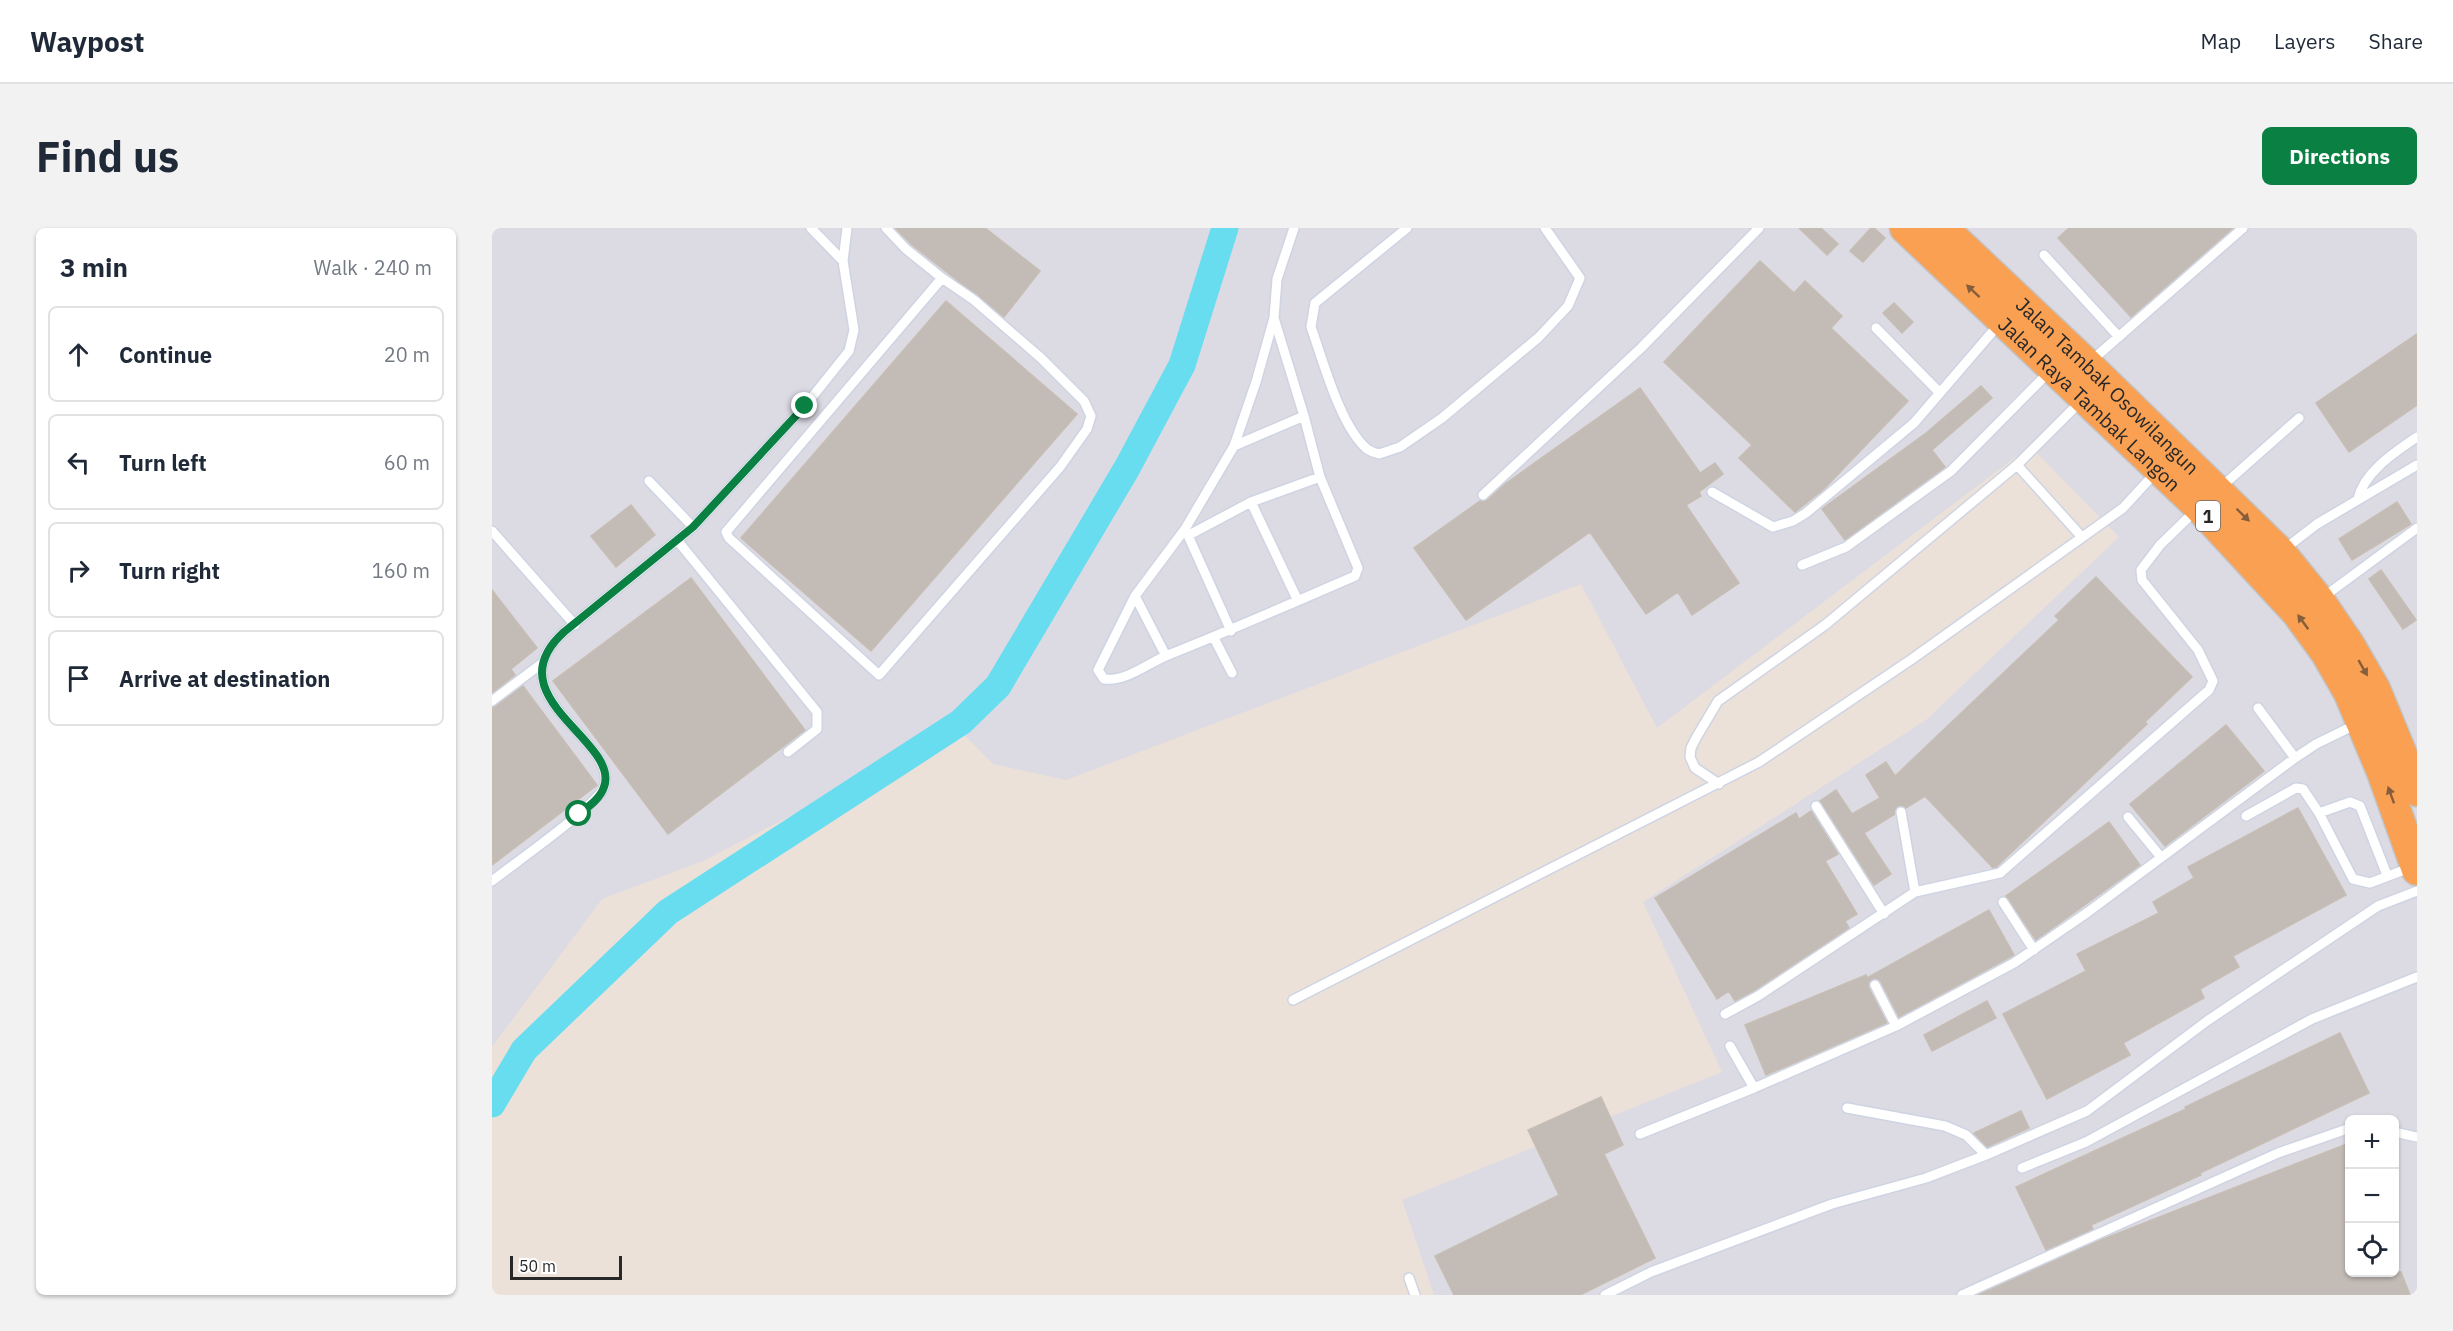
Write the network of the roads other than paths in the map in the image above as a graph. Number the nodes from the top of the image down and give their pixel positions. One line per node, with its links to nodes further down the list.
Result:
1 (811, 228): 12 (lane)
2 (847, 228): 12 (lane)
3 (886, 228): 13 (lane)
4 (1294, 228): 14 (lane)
5 (1407, 228): 6 (lane)
6 (1545, 228)
7 (1758, 228): 32 (lane)
8 (1905, 228): 15 (highway, Jalan Raya Tambak Langon / 1, one-way to 8)
9 (1943, 228): 18 (highway, Jalan Tambak Osowilangun / 1)
10 (2243, 228): 17 (lane)
11 (2044, 255): 17 (lane)
12 (843, 261): 36 (lane)
13 (942, 278): 13 (lane)
14 (1274, 318): 22 (lane); 25 (lane)
15 (2003, 320): 19 (highway, Jalan Raya Tambak Langon / 1); 20 (lane)
16 (1876, 328): 20 (lane)
17 (2119, 337): 18 (lane)
18 (2087, 364): 33 (highway, Jalan Tambak Osowilangun / 1)
19 (2054, 367): 21 (highway, Jalan Raya Tambak Langon / 1); 43 (lane)
20 (1940, 393): 31 (lane)
21 (2085, 398): 26 (lane); 28 (highway, Jalan Raya Tambak Langon / 1)
22 (1304, 416): 25 (lane); 29 (lane)
23 (2299, 418): 33 (lane)
24 (2417, 436): 34 (lane)
25 (1234, 446): 39 (lane)
26 (2018, 465): 40 (lane); 58 (lane)
27 (2417, 465): 34 (lane)
28 (2158, 469): 33 (highway, Jalan Raya Tambak Langon / 1); 40 (lane)
29 (1320, 477): 35 (lane); 46 (lane)
30 (649, 481): 36 (lane)
31 (1712, 492)
32 (1483, 495)
33 (2208, 499): 42 (highway, Jalan Tambak Osowilangun / 1, one-way to 42); 55 (highway, Jalan Raya Tambak Langon / 1, one-way to 33); 69 (lane)
34 (2358, 499): 42 (lane)
35 (1251, 502): 39 (lane); 46 (lane)
36 (693, 527): 41 (lane)
37 (2417, 528): 45 (lane)
38 (492, 531): 47 (lane)
39 (1187, 532): 44 (lane); 48 (lane)
40 (2081, 536): 58 (lane)
41 (677, 540): 47 (lane); 56 (lane)
42 (2280, 552): 45 (highway, Jalan Tambak Osowilangun / 1)
43 (1802, 565)
44 (1135, 596): 50 (lane); 50 (lane)
45 (2319, 600): 59 (highway, Jalan Tambak Osowilangun / 1, one-way to 59)
46 (1298, 601): 48 (lane)
47 (575, 625): 51 (lane)
48 (1231, 631): 49 (lane)
49 (1214, 638): 50 (lane); 52 (lane)
50 (1166, 656)
51 (541, 664): 53 (lane); 68 (lane)
52 (1232, 673)
53 (492, 701)
54 (2258, 708): 57 (lane)
55 (2362, 722): 57 (lane); 66 (highway, Jalan Raya Tambak Langon / 1, one-way to 55)
56 (788, 752)
57 (2295, 758): 65 (lane)
58 (1719, 784): 75 (lane)
59 (2417, 791)
60 (1816, 806): 71 (lane)
61 (1901, 812): 69 (lane)
62 (2319, 813): 63 (lane); 67 (lane); 67 (lane)
63 (2246, 816)
64 (2128, 817): 65 (lane)
65 (2160, 856): 72 (lane)
66 (2415, 861): 67 (lane); 85 (lane)
67 (2387, 875)
68 (492, 881)
69 (1915, 892): 71 (lane)
70 (2003, 902): 72 (lane)
71 (1884, 914): 76 (lane)
72 (2034, 950): 77 (lane)
73 (2417, 977): 86 (lane)
74 (1875, 986): 77 (lane)
75 (1293, 1000)
76 (1725, 1014)
77 (1896, 1026): 79 (lane)
78 (1730, 1046): 79 (lane)
79 (1754, 1088): 83 (lane)
80 (1847, 1108): 85 (lane)
81 (2345, 1129): 90 (lane)
82 (2399, 1133): 84 (lane)
83 (1640, 1134)
84 (2417, 1137)
85 (1986, 1155): 89 (lane)
86 (2022, 1168)
87 (1409, 1278): 88 (lane)
88 (1415, 1295)
89 (1605, 1295)
90 (1962, 1295)

